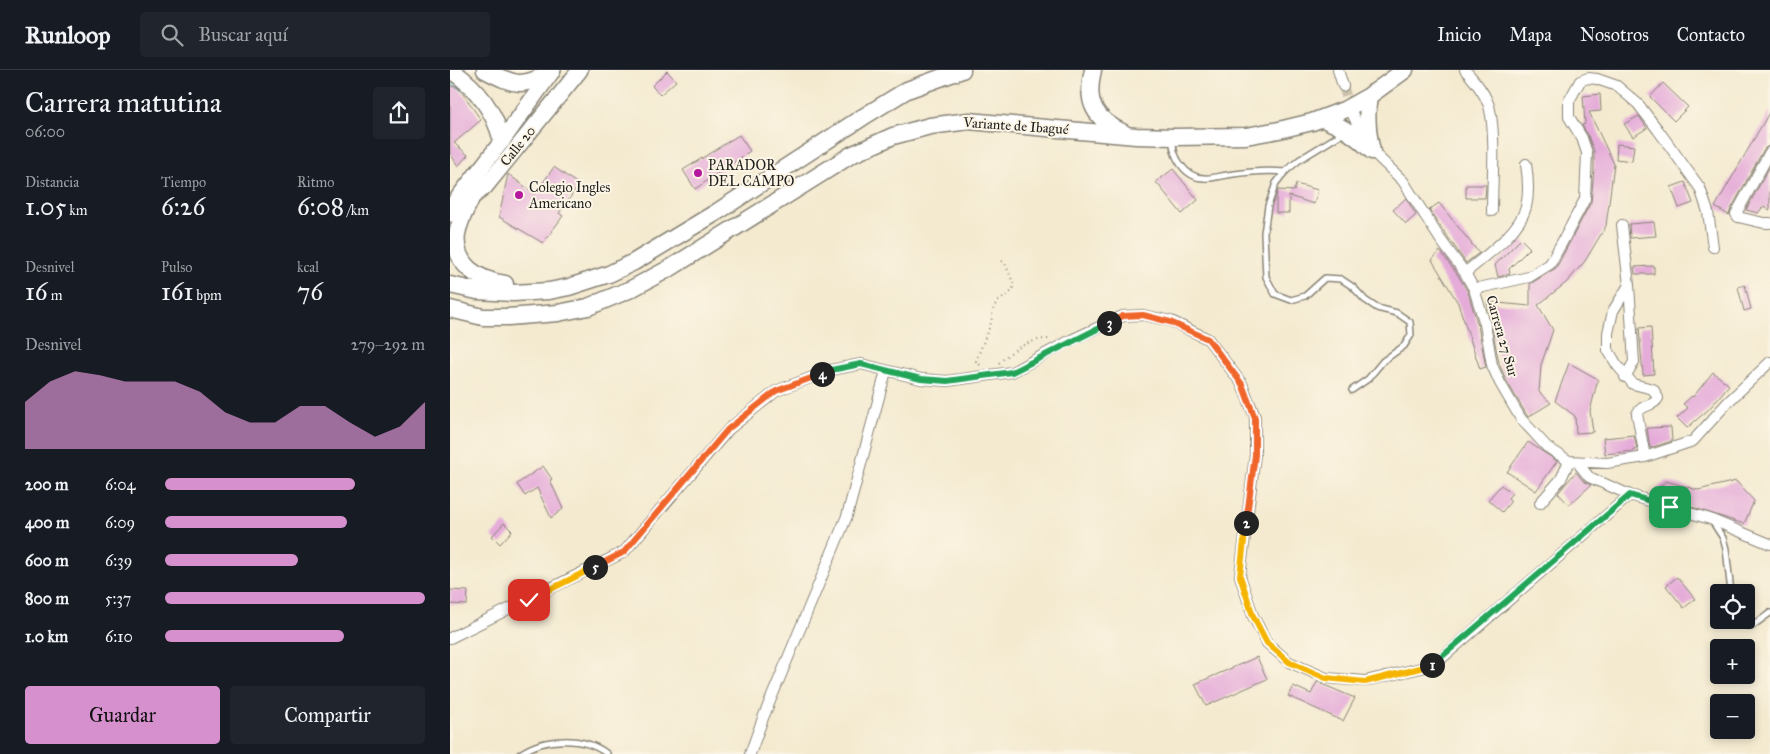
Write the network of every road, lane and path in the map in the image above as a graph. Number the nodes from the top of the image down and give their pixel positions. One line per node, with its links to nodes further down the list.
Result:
1 (451, 70): 18 (highway)
2 (485, 70): 10 (highway)
3 (580, 70): 23 (main road, Calle 20)
4 (962, 70): 35 (highway)
5 (1093, 70): 16 (highway)
6 (1338, 70): 11 (street)
7 (1389, 70): 12 (highway)
8 (1405, 70): 12 (highway, Variante de Ibagué)
9 (1465, 70): 25 (street)
10 (552, 71): 18 (main road)
11 (1343, 86)
12 (1368, 96): 14 (highway, Variante de Ibagué); 19 (highway)
13 (1352, 114): 19 (street, Carrera 27 Sur)
14 (1323, 118): 15 (highway); 17 (highway, Variante de Ibagué)
15 (1348, 130): 19 (highway); 22 (lane)
16 (1136, 136): 17 (highway, Variante de Ibagué); 36 (highway, Variante de Ibagué)
17 (1174, 137): 22 (lane)
18 (502, 141): 24 (main road)
19 (1372, 150): 31 (street, Carrera 27 Sur)
20 (1770, 152): 27 (street)
21 (1526, 164): 31 (street)
22 (1285, 172): 43 (lane)
23 (470, 200): 26 (main road, Calle 20); 35 (highway)
24 (450, 208)
25 (1492, 211)
26 (450, 214)
27 (1770, 223)
28 (1622, 225): 33 (street)
29 (1713, 247): 34 (street)
30 (1000, 260): 40 (path)
31 (1466, 273): 34 (street, Carrera 27 Sur)
32 (450, 285): 35 (highway)
33 (1629, 285): 42 (street); 42 (street)
34 (1474, 289): 45 (street, Carrera 27 Sur)
35 (549, 291)
36 (450, 309)
37 (1072, 340): 39 (path); 41 (street); 46 (street)
38 (1770, 362): 44 (street)
39 (998, 364)
40 (982, 367)
41 (886, 371): 53 (street); 56 (street)
42 (1625, 377): 44 (street)
43 (1352, 390)
44 (1645, 457): 45 (street)
45 (1573, 462): 46 (street, Carrera 27 Sur); 47 (street)
46 (1630, 495): 48 (street, Carrera 27 Sur)
47 (1540, 503)
48 (1710, 519): 49 (street, Carrera 27 Sur); 50 (lane)
49 (1770, 544)
50 (1729, 584)
51 (1770, 613): 52 (lane)
52 (1755, 624)
53 (450, 638)
54 (520, 754): 55 (lane)
55 (607, 754)
56 (750, 754)

